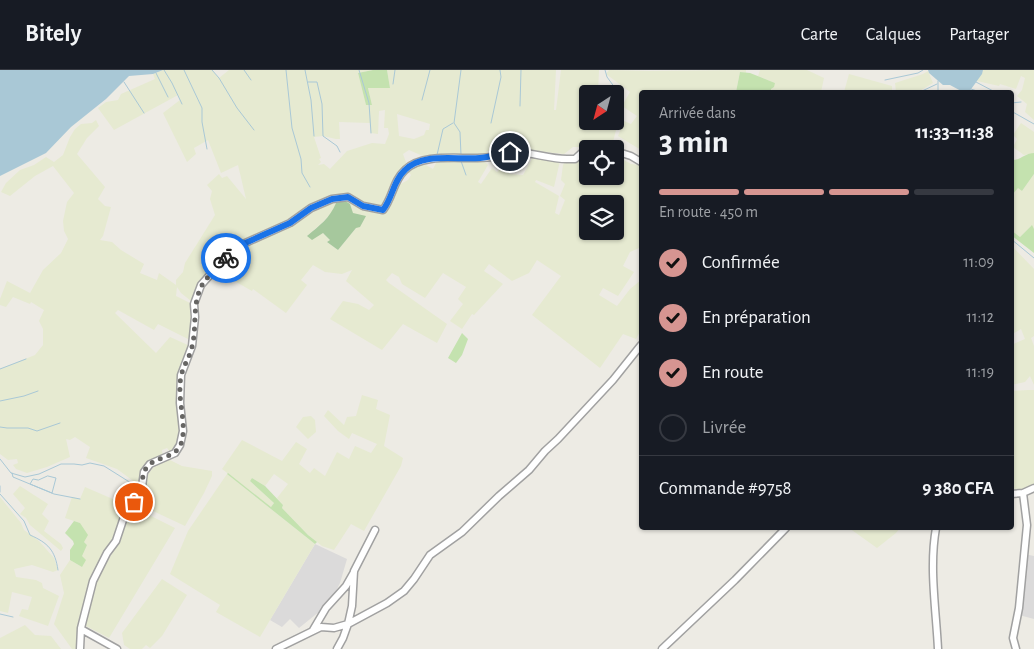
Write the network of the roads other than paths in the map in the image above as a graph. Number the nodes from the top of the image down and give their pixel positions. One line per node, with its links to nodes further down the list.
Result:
1 (624, 154): 3 (street)
2 (579, 155): 13 (street)
3 (639, 161)
4 (639, 348): 12 (street)
5 (1034, 488): 6 (street)
6 (1023, 493): 7 (street); 21 (street)
7 (1014, 494)
8 (376, 530): 11 (street)
9 (784, 530): 19 (street)
10 (936, 530): 20 (street)
11 (354, 571): 12 (street); 14 (street)
12 (348, 624): 14 (street); 18 (street)
13 (81, 630): 15 (street); 16 (street)
14 (313, 630): 17 (street)
15 (80, 649)
16 (117, 649)
17 (276, 649)
18 (337, 649)
19 (662, 649)
20 (938, 649)
21 (1016, 649)

